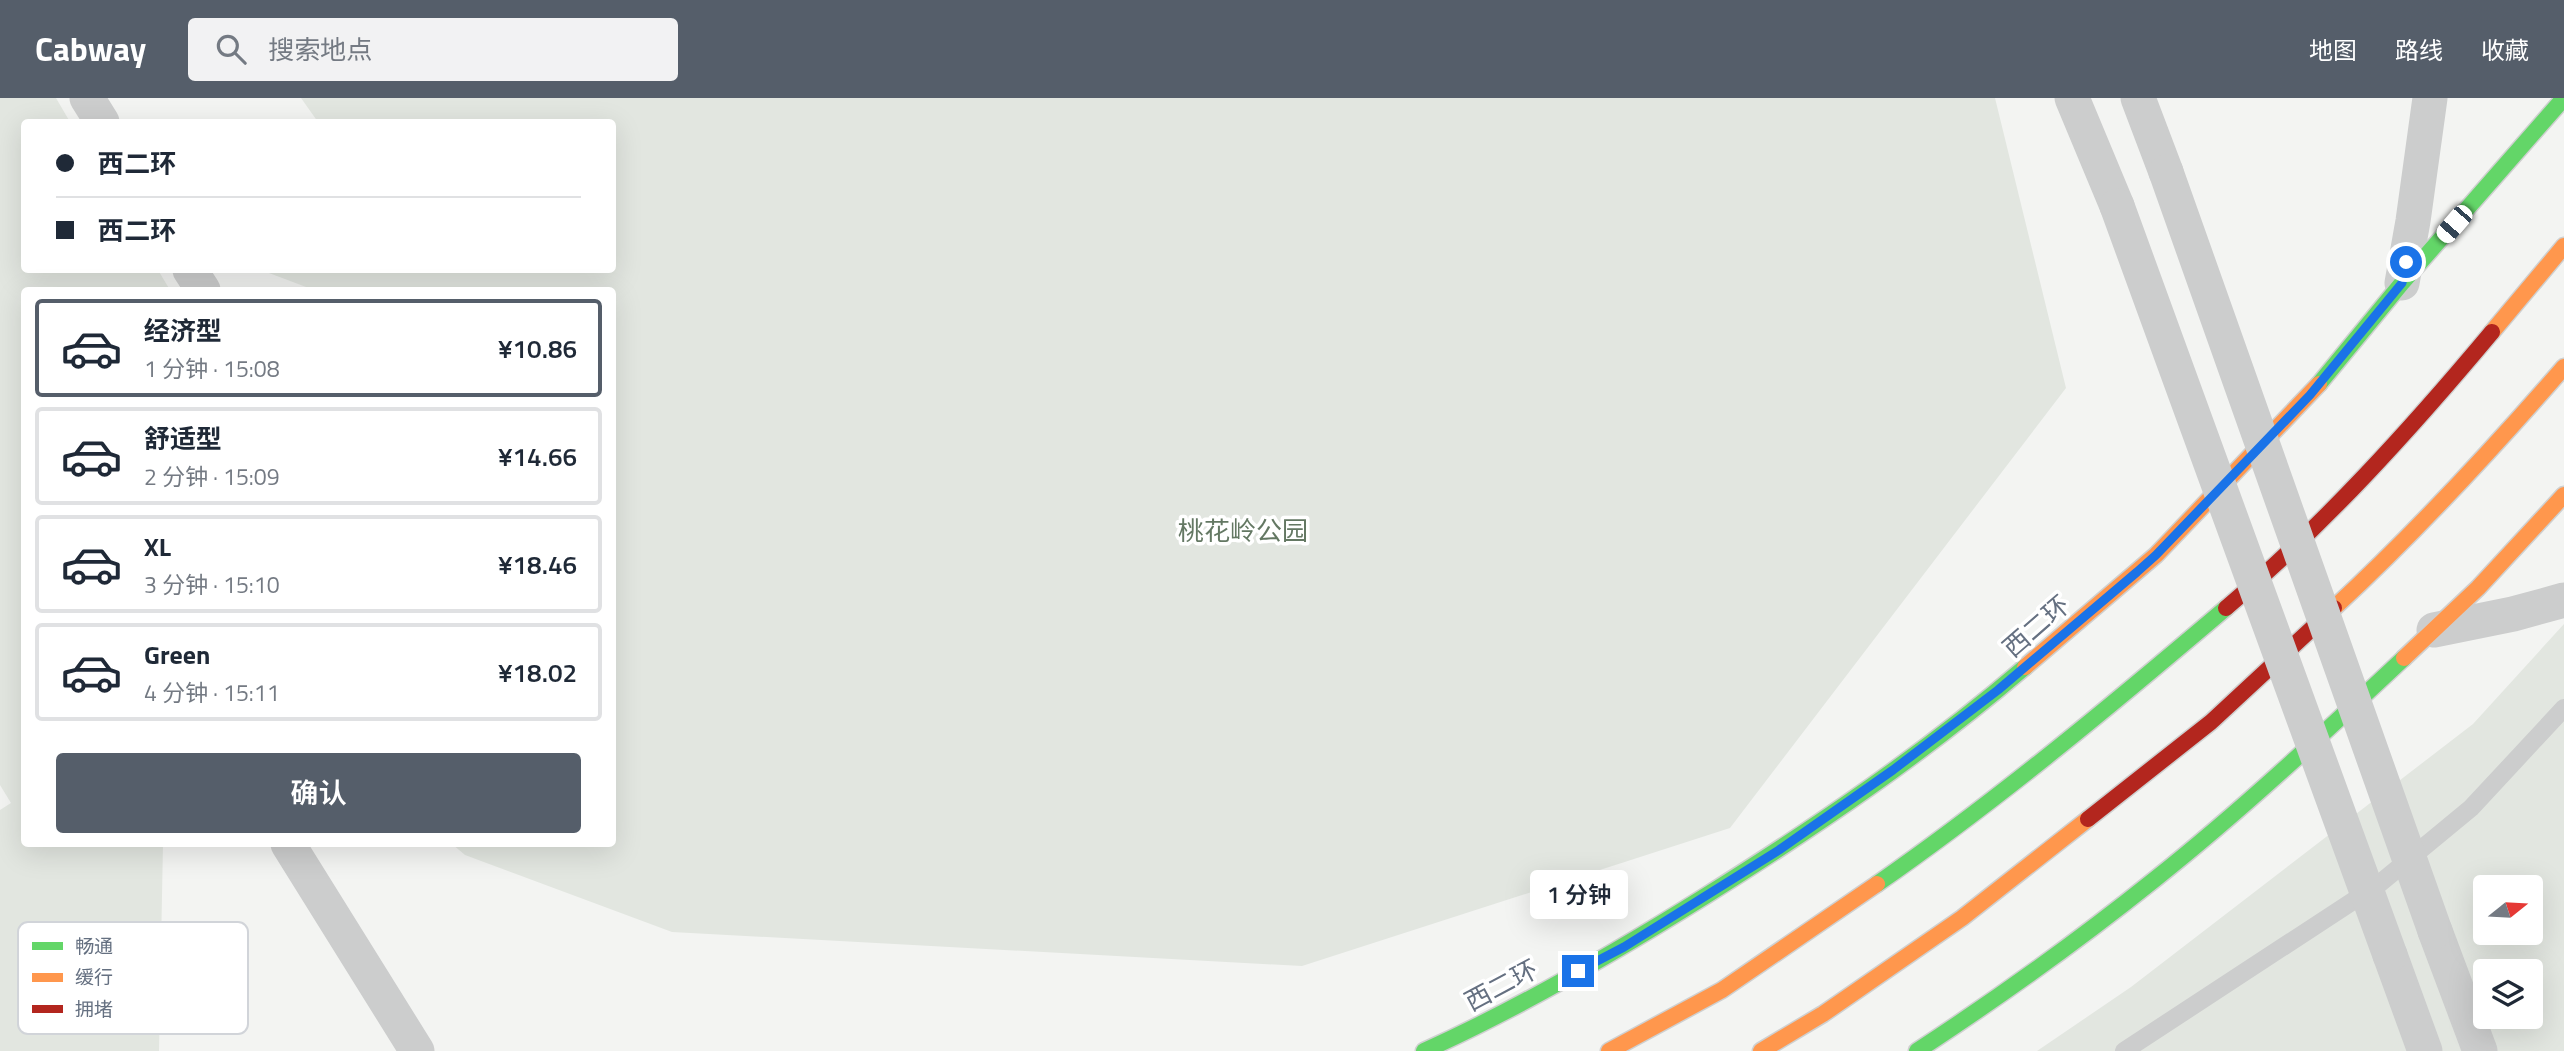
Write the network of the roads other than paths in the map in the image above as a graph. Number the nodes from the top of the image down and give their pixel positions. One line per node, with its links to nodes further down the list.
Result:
1 (87, 98): 6 (street)
2 (2072, 98): 21 (street, bridge)
3 (2138, 98): 22 (street, bridge)
4 (2430, 98): 8 (street)
5 (2564, 98): 8 (main road, 西二环)
6 (100, 119)
7 (2564, 246): 17 (main road)
8 (2402, 283): 16 (main road, 西二环)
9 (2564, 366): 18 (main road)
10 (2564, 495): 12 (main road)
11 (2564, 600): 12 (street)
12 (2434, 630): 19 (main road)
13 (2564, 708): 20 (lane)
14 (290, 847): 15 (street)
15 (417, 1051)
16 (1424, 1051)
17 (1609, 1051)
18 (1761, 1051)
19 (1917, 1051)
20 (2124, 1051)
21 (2425, 1051)
22 (2480, 1051)

